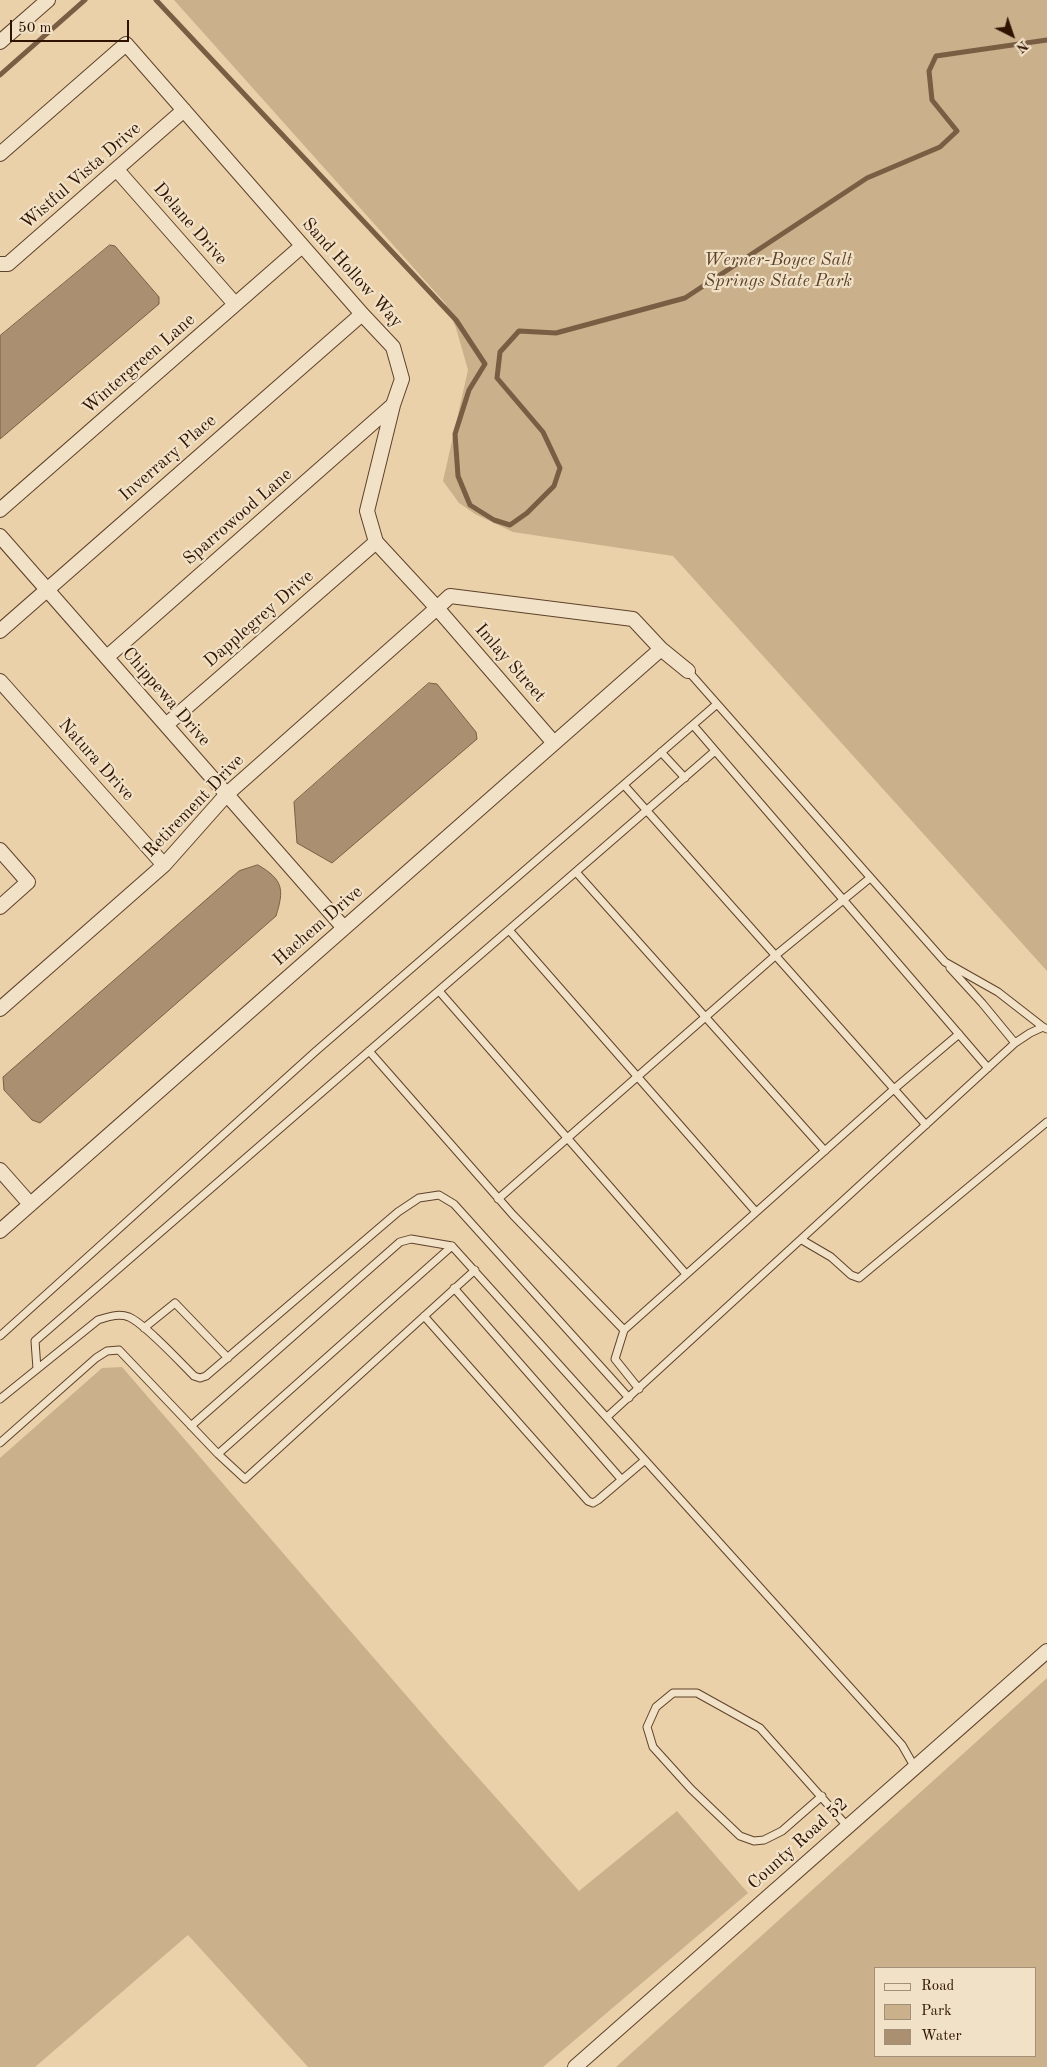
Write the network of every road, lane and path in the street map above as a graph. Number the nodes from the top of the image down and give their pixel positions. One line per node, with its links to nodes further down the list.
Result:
1 (48, 0): 2 (street)
2 (0, 42)
3 (184, 110): 4 (street, Sand Hollow Way); 5 (street, Wistful Vista Drive); 6 (street, Sand Hollow Way)
4 (0, 154)
5 (117, 170): 7 (street, Wistful Vista Drive); 8 (street, Delane Drive)
6 (302, 246): 8 (street, Wintergreen Lane); 9 (street, Sand Hollow Way)
7 (0, 264)
8 (235, 304): 11 (street, Wintergreen Lane)
9 (362, 314): 10 (street, Sand Hollow Way); 14 (street, Inverrary Place)
10 (393, 405): 13 (street, Sand Hollow Way); 18 (street, Sparrowood Lane)
11 (0, 510)
12 (0, 536): 14 (street, Chippewa Drive)
13 (376, 542): 15 (street, Sand Hollow Way); 22 (street, Dapplegrey Drive)
14 (47, 589): 16 (street, Inverrary Place); 18 (street, Chippewa Drive)
15 (437, 608): 17 (street); 24 (street, Imlay Street); 29 (street, Retirement Drive)
16 (0, 631)
17 (660, 649): 19 (street); 24 (street, Hachem Drive)
18 (107, 657): 22 (street, Chippewa Drive)
19 (688, 671): 21 (lane)
20 (0, 681): 32 (street, Natura Drive)
21 (717, 704): 23 (lane); 34 (lane)
22 (166, 725): 29 (street, Chippewa Drive)
23 (693, 725): 25 (lane); 26 (lane)
24 (554, 743): 37 (street, Hachem Drive)
25 (715, 751): 27 (lane); 35 (lane)
26 (661, 752): 27 (lane); 28 (lane)
27 (685, 778): 30 (lane)
28 (624, 785): 30 (lane); 68 (lane)
29 (227, 794): 32 (street, Retirement Drive); 37 (street, Chippewa Drive)
30 (647, 810): 33 (lane); 39 (lane)
31 (0, 850): 36 (street)
32 (164, 865): 42 (street, Retirement Drive)
33 (576, 872): 38 (lane); 43 (lane)
34 (870, 878): 35 (lane); 40 (lane)
35 (842, 899): 39 (lane); 45 (lane)
36 (0, 906)
37 (344, 928): 57 (street, Hachem Drive)
38 (509, 930): 41 (lane); 49 (lane)
39 (776, 955): 43 (lane); 50 (lane)
40 (945, 962): 44 (lane); 46 (lane)
41 (438, 991): 47 (lane); 53 (lane)
42 (0, 1009)
43 (705, 1017): 49 (lane); 54 (lane)
44 (1045, 1028): 46 (lane)
45 (959, 1034): 48 (lane); 50 (lane)
46 (1015, 1043): 48 (lane)
47 (370, 1051): 56 (lane); 70 (lane)
48 (988, 1068): 52 (lane)
49 (638, 1076): 53 (lane); 58 (lane)
50 (894, 1089): 52 (lane); 54 (lane)
51 (1047, 1122): 60 (lane)
52 (926, 1125): 60 (lane)
53 (567, 1138): 56 (lane); 63 (lane)
54 (825, 1151): 58 (lane)
55 (0, 1170): 57 (street)
56 (498, 1199): 67 (lane)
57 (30, 1204): 59 (street, Hachem Drive)
58 (756, 1212): 63 (lane)
59 (0, 1231)
60 (802, 1240): 71 (lane)
61 (452, 1246): 62 (lane); 75 (lane); 77 (lane)
62 (475, 1270): 64 (lane); 74 (lane)
63 (686, 1274): 67 (lane)
64 (454, 1288): 65 (lane); 79 (lane)
65 (424, 1316): 77 (lane); 79 (lane)
66 (144, 1328): 69 (lane); 69 (lane); 70 (lane)
67 (624, 1330): 71 (lane)
68 (0, 1336)
69 (228, 1358): 72 (lane)
70 (36, 1369): 73 (lane)
71 (639, 1389): 72 (lane)
72 (629, 1398): 74 (lane)
73 (0, 1399)
74 (607, 1418): 78 (lane)
75 (191, 1426): 76 (lane); 77 (lane)
76 (0, 1443)
77 (218, 1454)
78 (645, 1460): 79 (lane); 81 (lane)
79 (621, 1479)
80 (1047, 1651): 81 (street, County Road 52)
81 (914, 1766): 83 (street, County Road 52)
82 (822, 1796): 82 (lane); 83 (lane)
83 (847, 1826): 84 (street, County Road 52)
84 (575, 2067)

